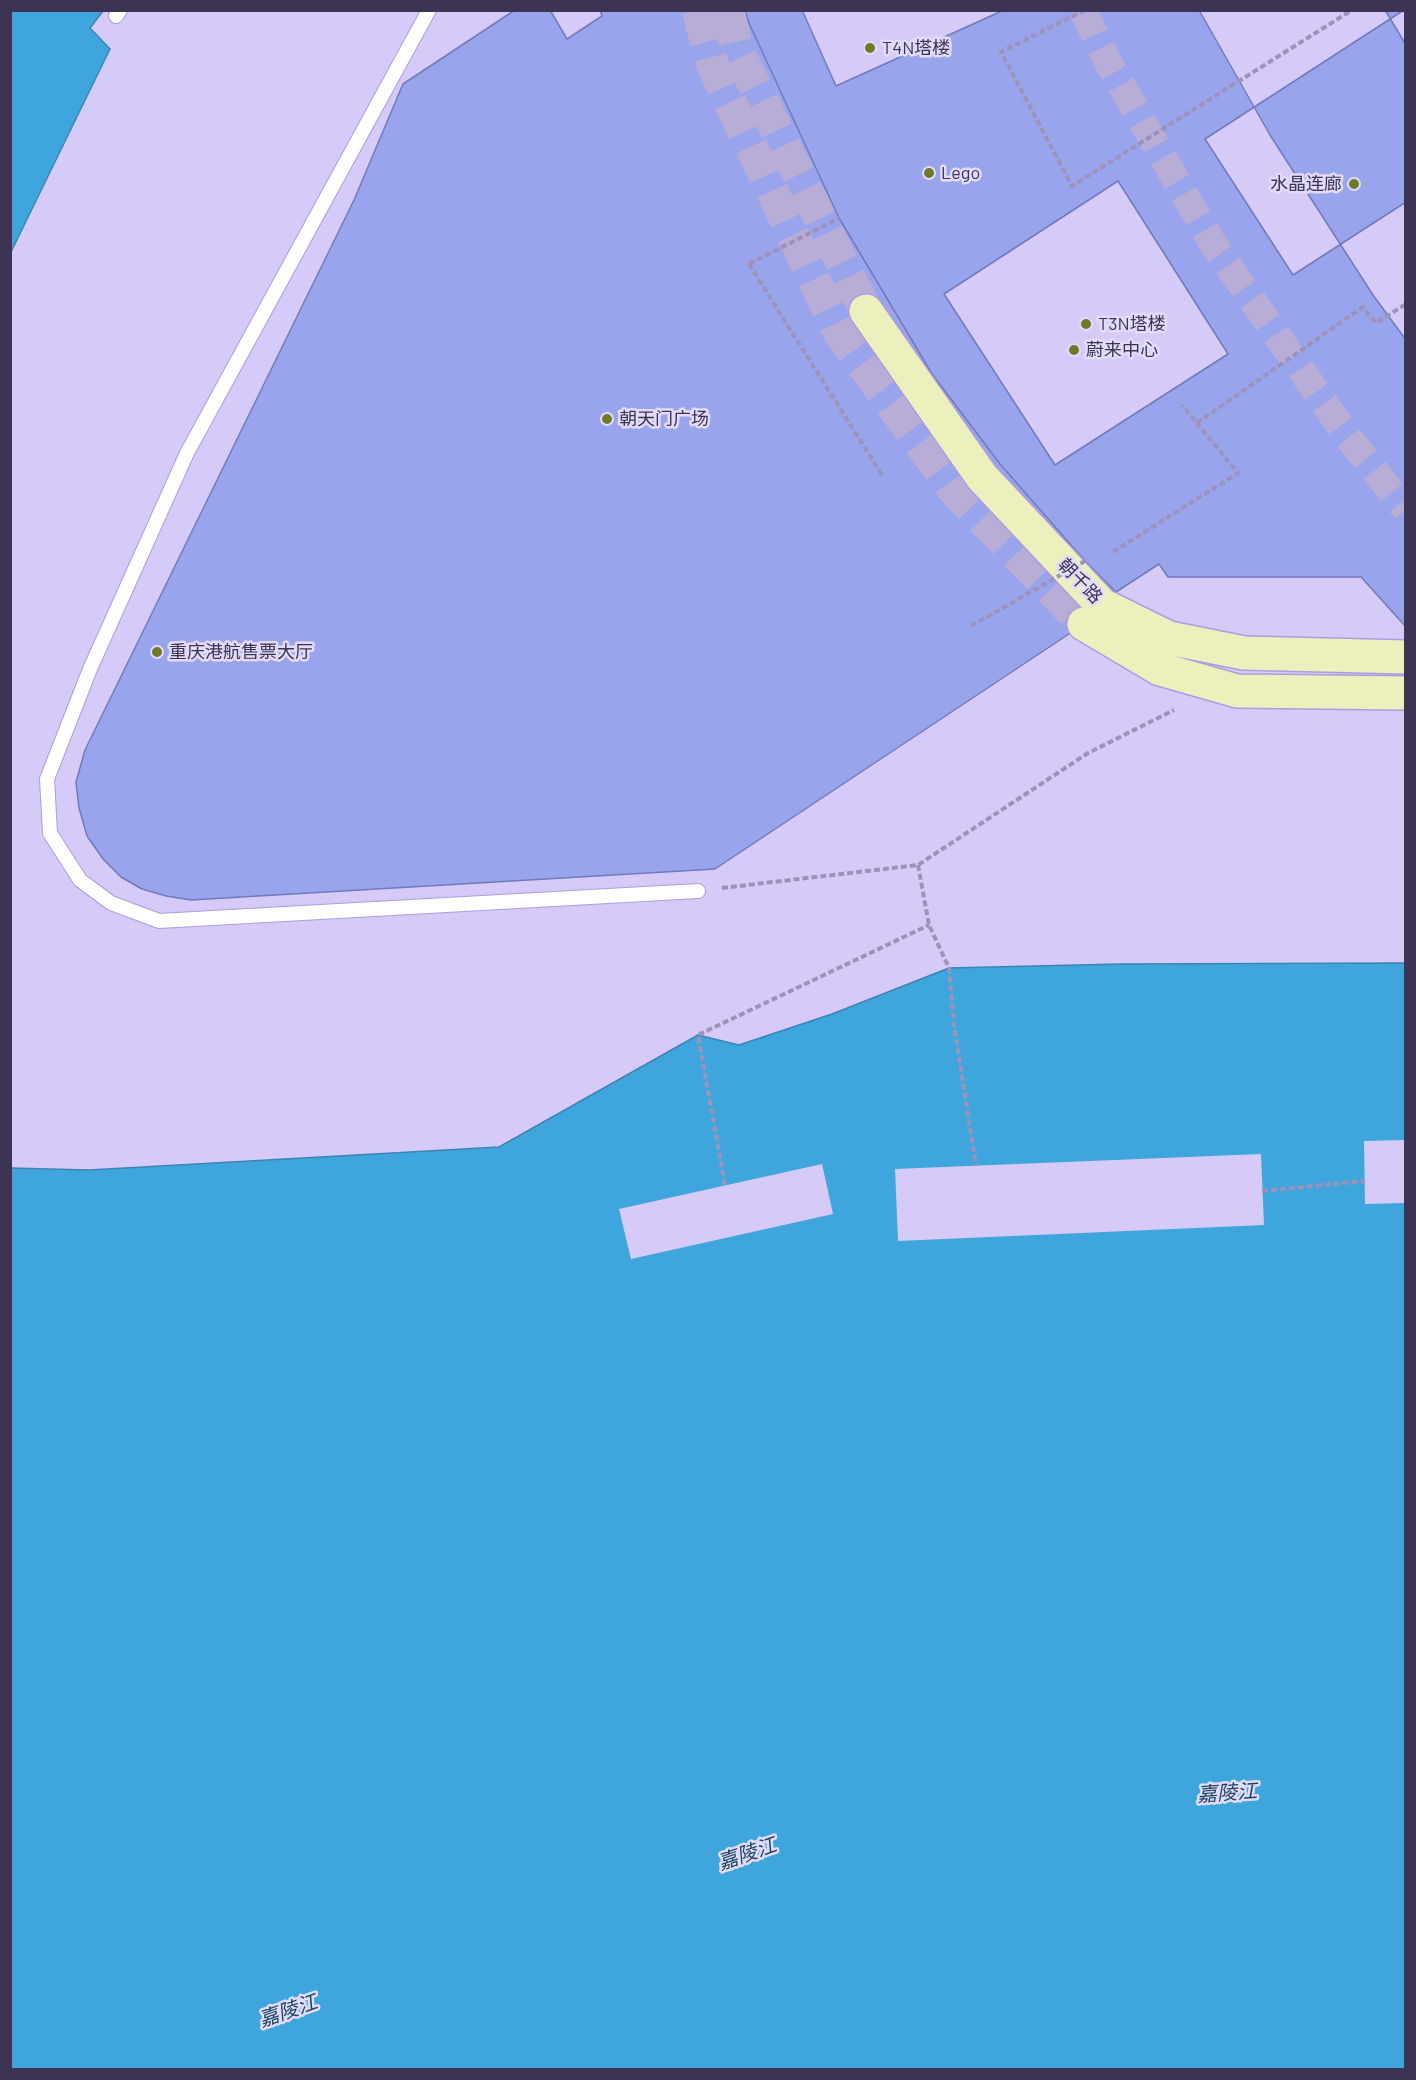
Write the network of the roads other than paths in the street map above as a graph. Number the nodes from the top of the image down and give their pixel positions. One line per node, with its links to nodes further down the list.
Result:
1 (429, 10): 6 (lane)
2 (866, 311): 4 (main road, 朝千路)
3 (1084, 624): 5 (main road, 朝千路)
4 (1406, 657)
5 (1406, 693)
6 (698, 891)

